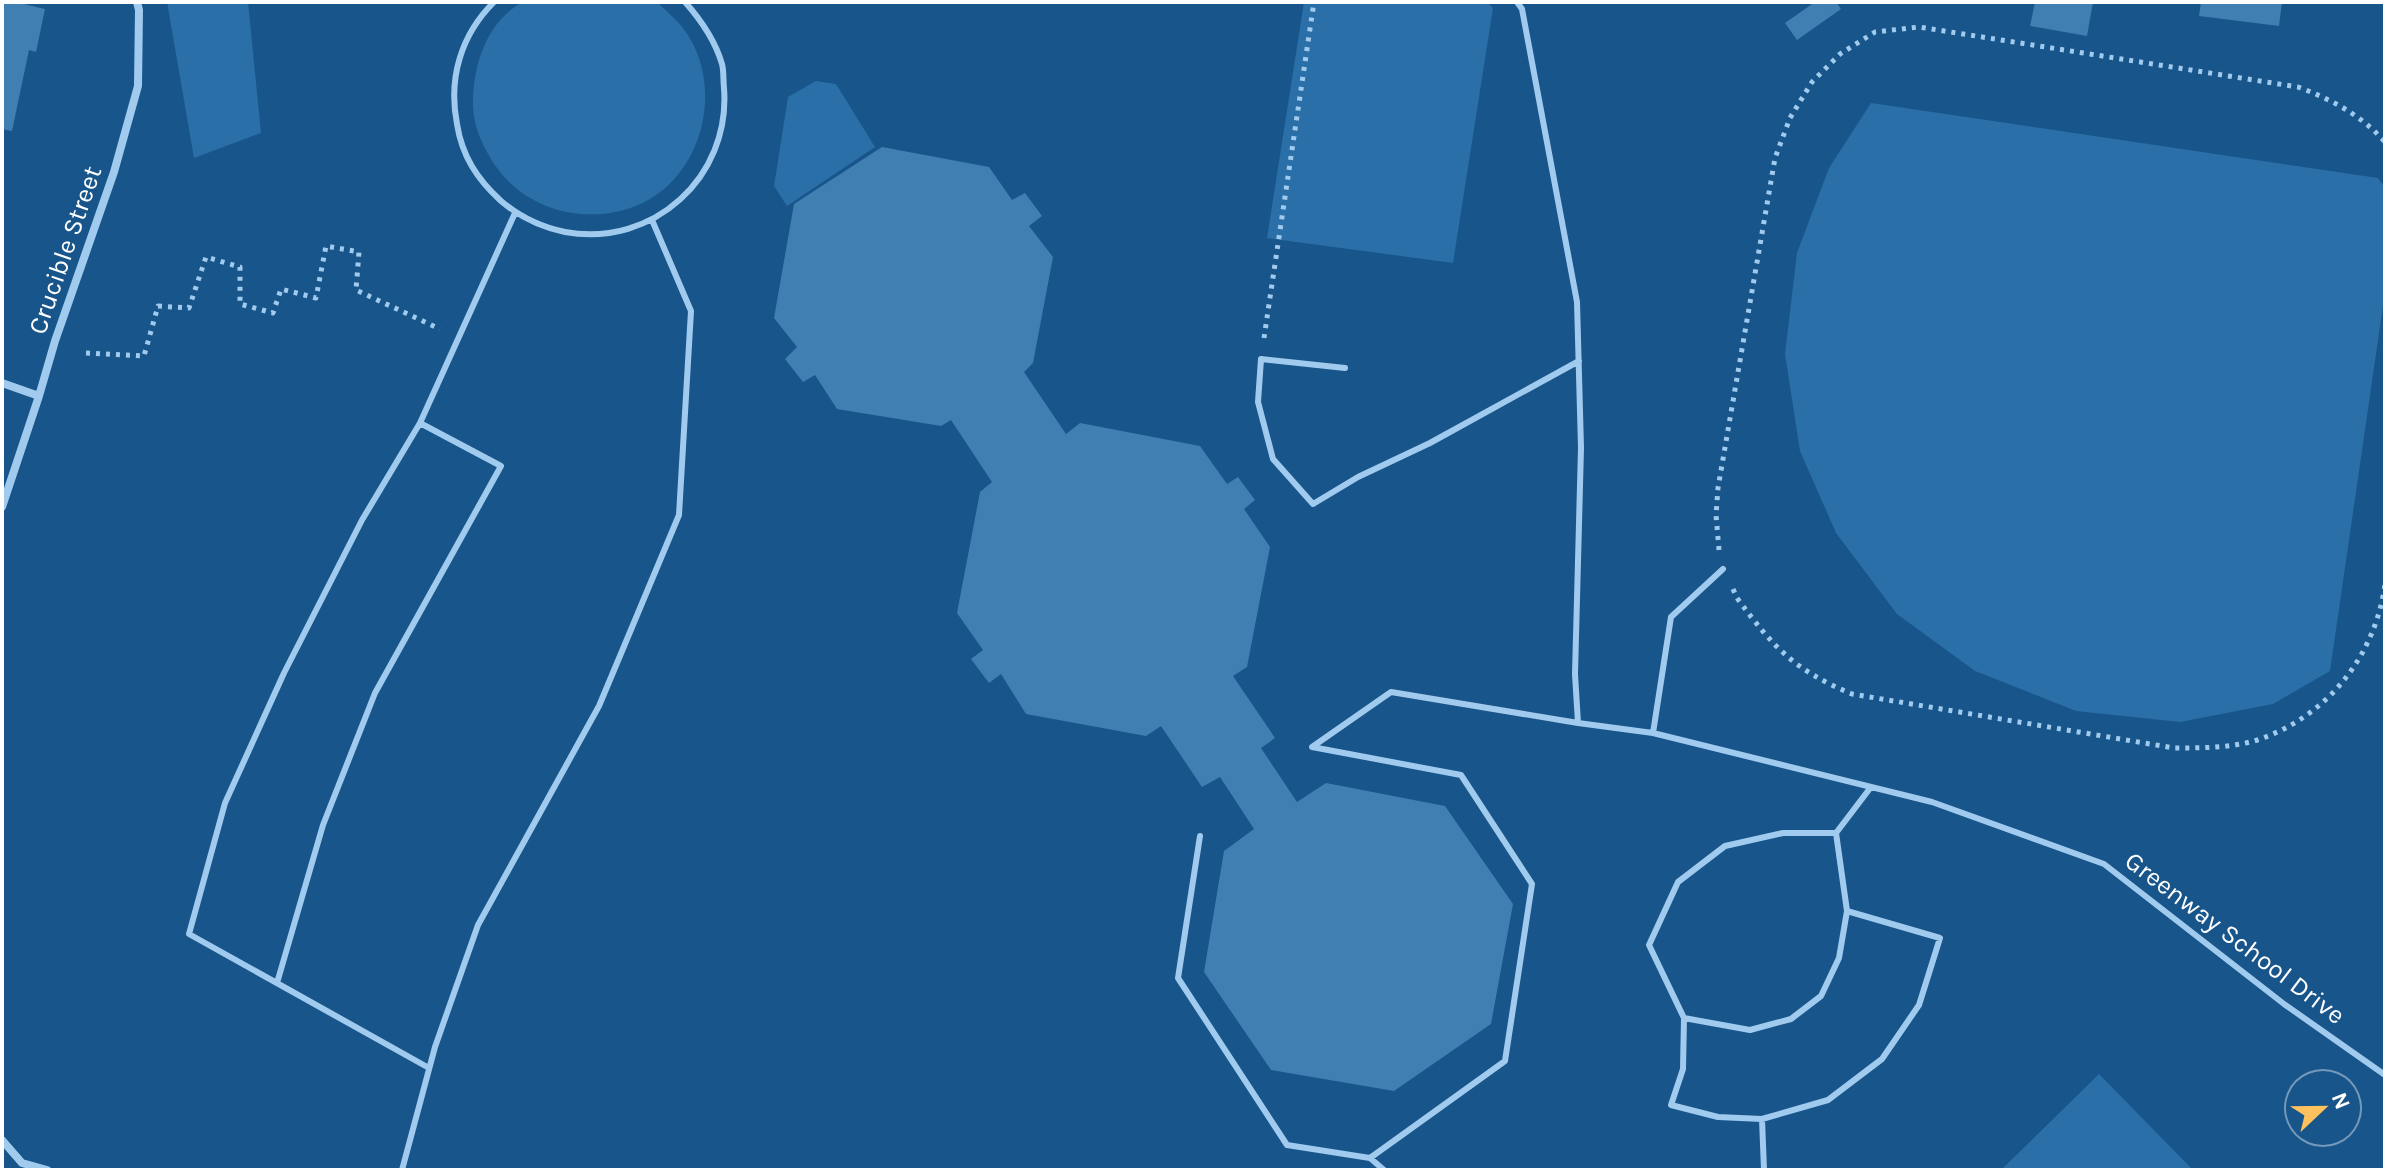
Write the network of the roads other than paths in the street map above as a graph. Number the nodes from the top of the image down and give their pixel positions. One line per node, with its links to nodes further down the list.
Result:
1 (137, 2): 10 (street, Crucible Street)
2 (494, 2): 5 (lane)
3 (685, 2): 6 (lane)
4 (1517, 2): 7 (lane)
5 (515, 213): 6 (lane); 11 (lane)
6 (652, 220): 22 (lane)
7 (1579, 361): 8 (lane); 14 (lane)
8 (1345, 368)
9 (2, 383): 10 (street)
10 (39, 396): 12 (street, Crucible Street)
11 (420, 423): 20 (lane); 20 (lane)
12 (2, 507)
13 (1723, 569): 15 (lane)
14 (1578, 723): 15 (lane, Greenway School Drive); 26 (lane, Greenway School Drive)
15 (1653, 733): 16 (lane, Greenway School Drive)
16 (1871, 787): 17 (lane); 23 (lane, Greenway School Drive)
17 (1836, 833): 19 (lane); 21 (lane)
18 (1200, 836): 26 (lane)
19 (1847, 911): 21 (lane); 24 (lane)
20 (277, 983): 22 (lane)
21 (1684, 1018): 24 (lane)
22 (429, 1068): 28 (lane)
23 (2385, 1075)
24 (1762, 1119): 30 (lane)
25 (2, 1140): 27 (street)
26 (1370, 1158): 29 (lane)
27 (47, 1170)
28 (402, 1170)
29 (1384, 1170)
30 (1764, 1170)

